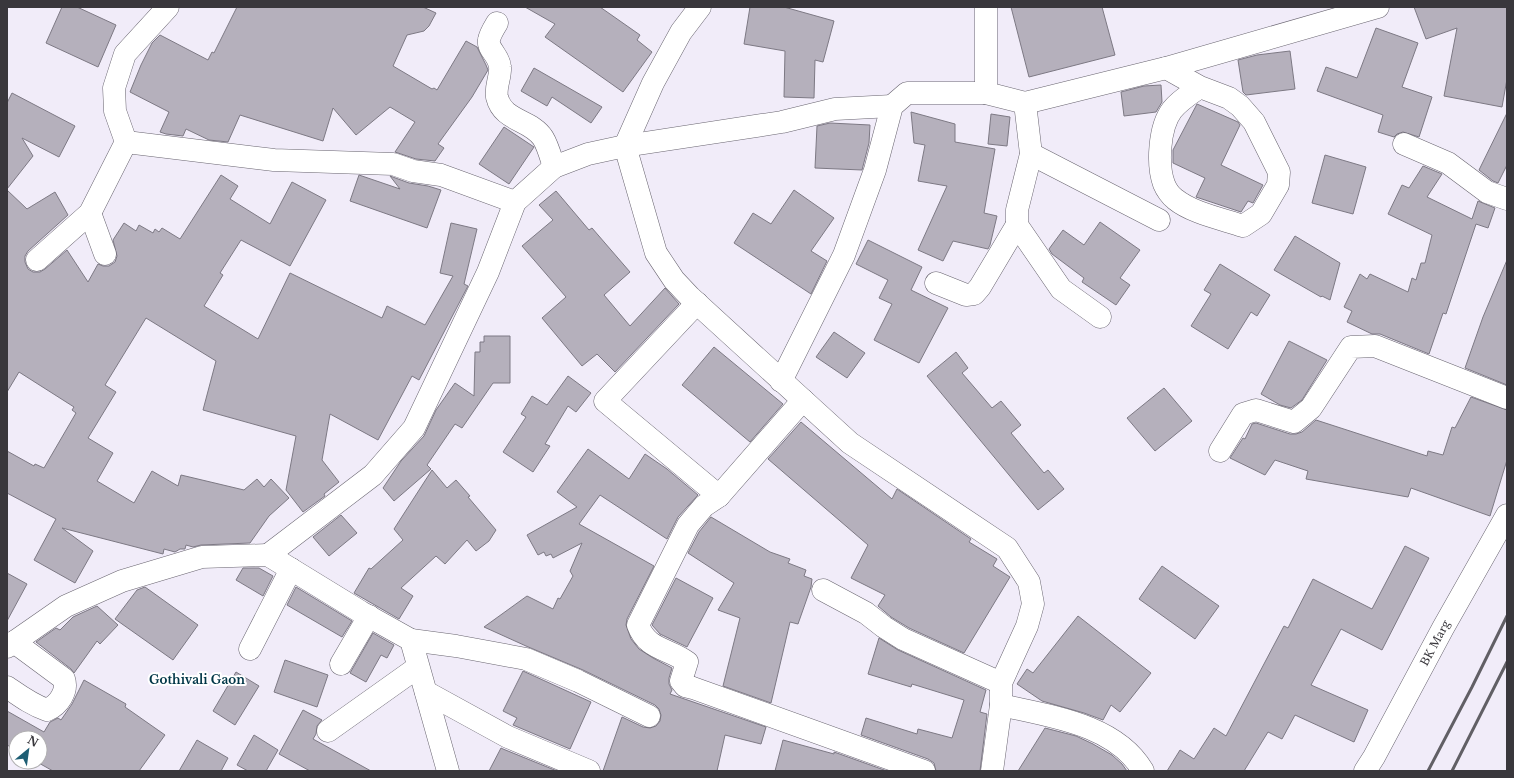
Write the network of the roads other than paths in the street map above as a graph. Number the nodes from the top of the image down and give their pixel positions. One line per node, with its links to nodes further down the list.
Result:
1 (168, 7): 11 (street)
2 (700, 7): 13 (street)
3 (986, 7): 8 (street)
4 (1378, 7): 6 (street)
5 (496, 23): 15 (street)
6 (1166, 68): 7 (street); 9 (street)
7 (1200, 87): 7 (street)
8 (986, 93): 9 (street); 10 (street)
9 (1025, 103): 14 (street)
10 (892, 106): 13 (street); 26 (street)
11 (126, 142): 17 (street); 18 (street)
12 (1404, 144): 16 (street)
13 (625, 146): 15 (street); 24 (street)
14 (1031, 154): 19 (street); 20 (street)
15 (554, 167): 17 (street)
16 (1507, 199)
17 (516, 202): 32 (street)
18 (90, 213): 21 (street); 22 (street)
19 (1159, 220)
20 (1017, 225): 23 (street); 25 (street)
21 (105, 254)
22 (36, 260)
23 (936, 283)
24 (697, 303): 26 (street); 30 (street)
25 (1100, 317)
26 (781, 380): 28 (street)
27 (1507, 398): 29 (street)
28 (803, 400): 30 (street); 41 (street)
29 (1220, 451)
30 (718, 496): 49 (street)
31 (1507, 515): 52 (street, BK Marg)
32 (268, 555): 33 (street); 37 (street)
33 (291, 569): 35 (street); 38 (street)
34 (823, 590): 41 (street)
35 (369, 616): 36 (street); 39 (street)
36 (411, 640): 40 (street); 45 (street)
37 (11, 644): 42 (street)
38 (250, 649)
39 (341, 664)
40 (418, 667): 43 (street); 46 (street)
41 (1001, 683): 44 (street)
42 (7, 687)
43 (426, 692): 47 (street); 48 (street)
44 (1001, 706): 50 (street); 51 (street)
45 (649, 716)
46 (328, 731)
47 (448, 771)
48 (588, 771)
49 (924, 771)
50 (992, 771)
51 (1143, 771)
52 (1365, 771)

